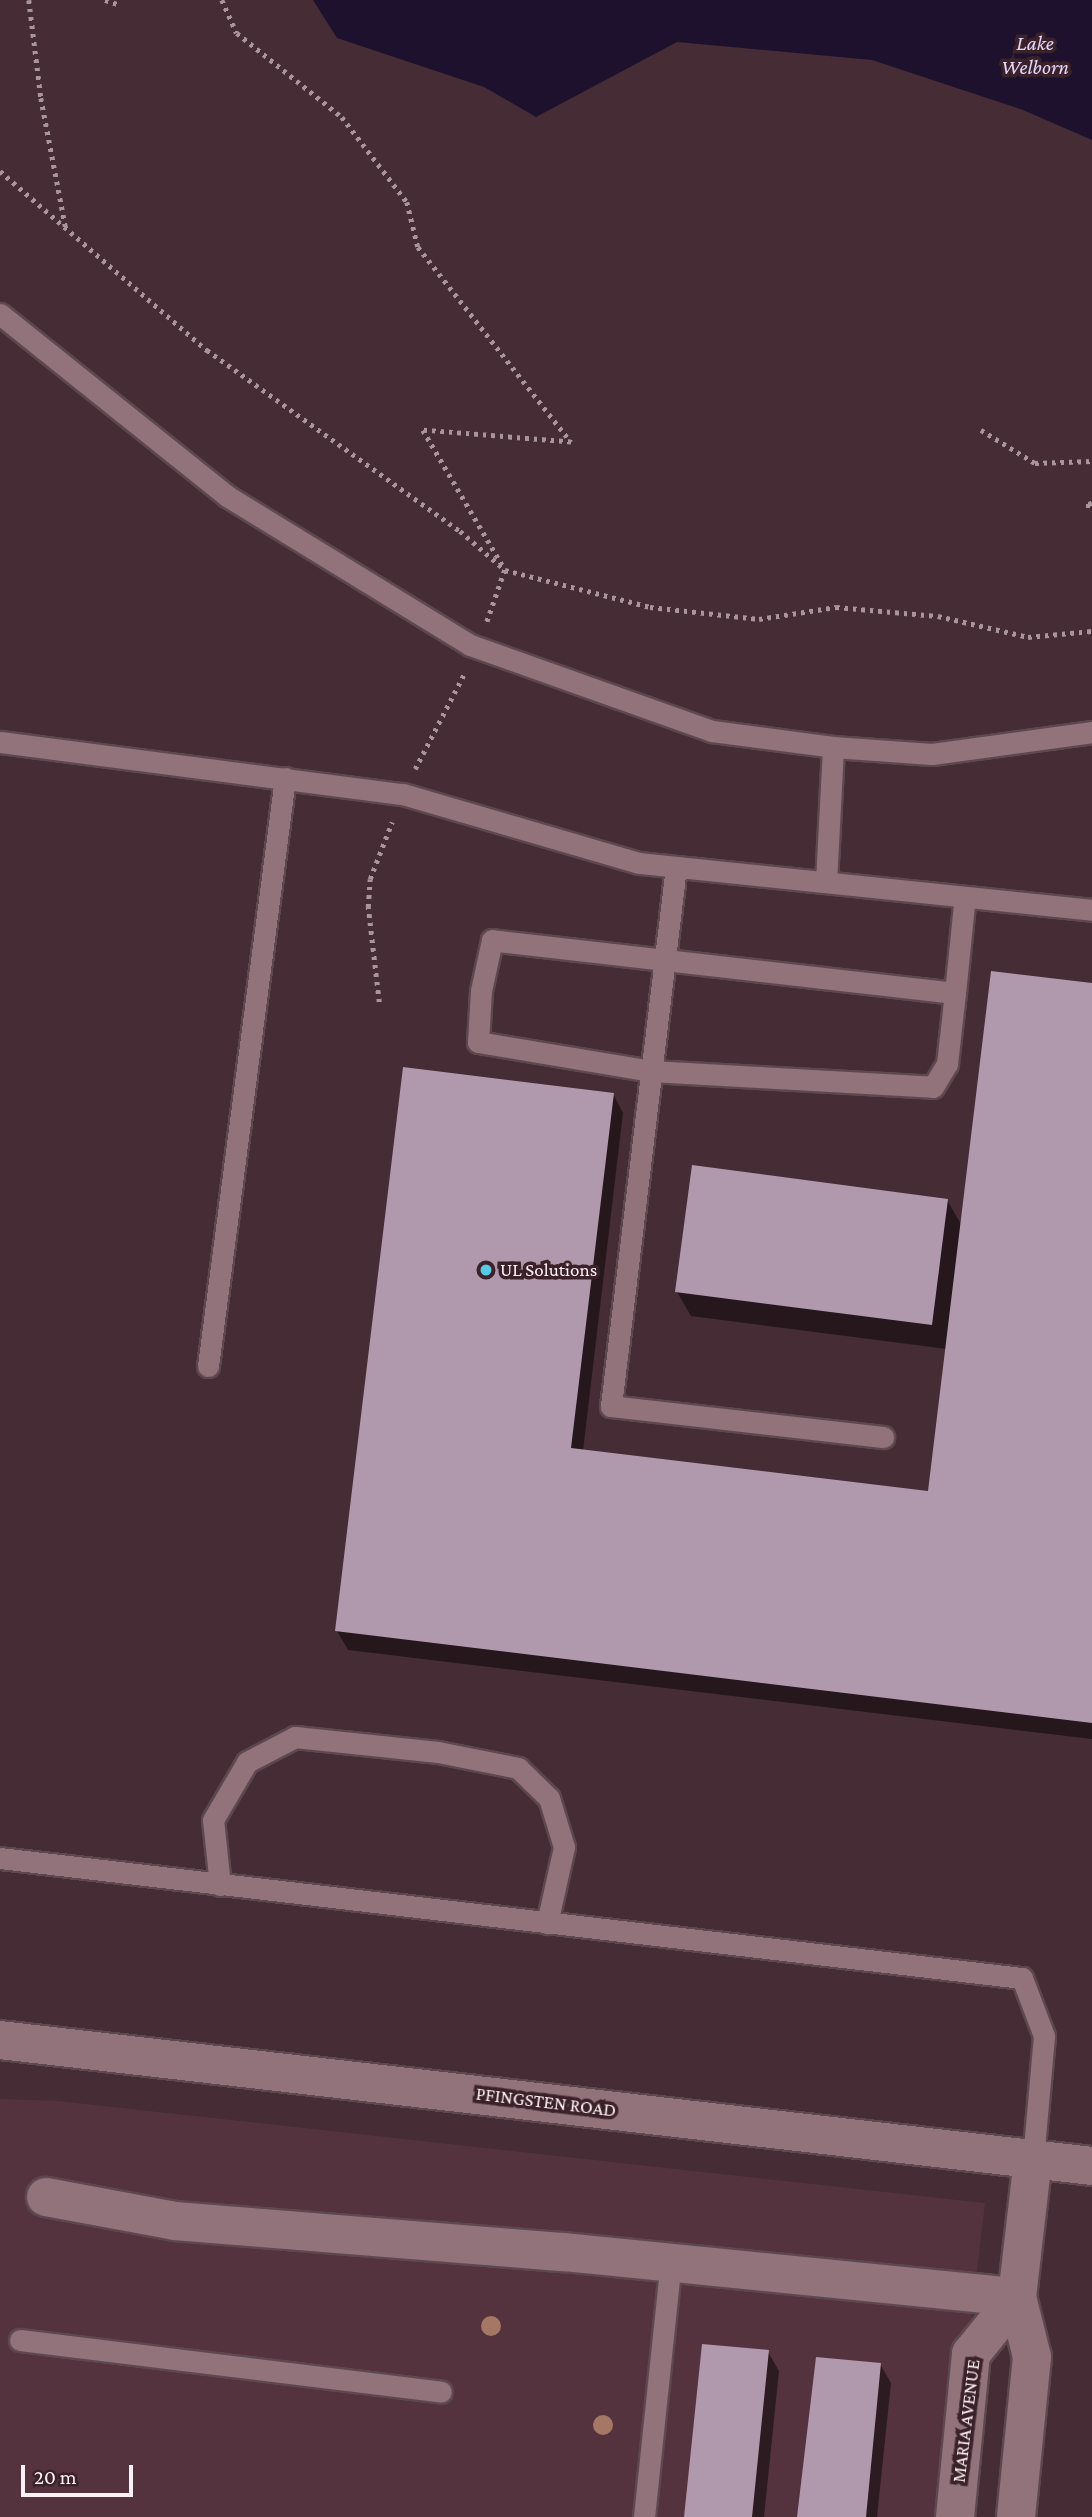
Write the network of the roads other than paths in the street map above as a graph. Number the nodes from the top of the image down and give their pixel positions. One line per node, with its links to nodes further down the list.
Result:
1 (0, 314): 4 (lane)
2 (1092, 732): 4 (lane)
3 (0, 742): 5 (lane)
4 (833, 747): 7 (lane)
5 (285, 778): 6 (lane); 13 (lane)
6 (676, 867): 7 (lane); 10 (lane)
7 (826, 882): 8 (lane)
8 (966, 897): 9 (lane); 11 (lane)
9 (1092, 910)
10 (666, 957): 11 (lane); 12 (lane); 12 (lane)
11 (955, 993): 12 (lane)
12 (651, 1071): 14 (lane)
13 (208, 1366)
14 (883, 1437)
15 (0, 1857): 16 (lane)
16 (220, 1885): 17 (lane); 17 (lane)
17 (547, 1923): 19 (lane)
18 (0, 2040): 19 (street, PFINGSTEN ROAD)
19 (1033, 2159): 20 (street, PFINGSTEN ROAD); 23 (street)
20 (1092, 2166)
21 (46, 2197): 22 (street)
22 (671, 2262): 23 (street); 26 (lane)
23 (1017, 2297): 27 (street, MARIA AVENUE); 28 (street)
24 (20, 2340): 25 (lane)
25 (441, 2392)
26 (644, 2517)
27 (955, 2517)
28 (1016, 2517)

